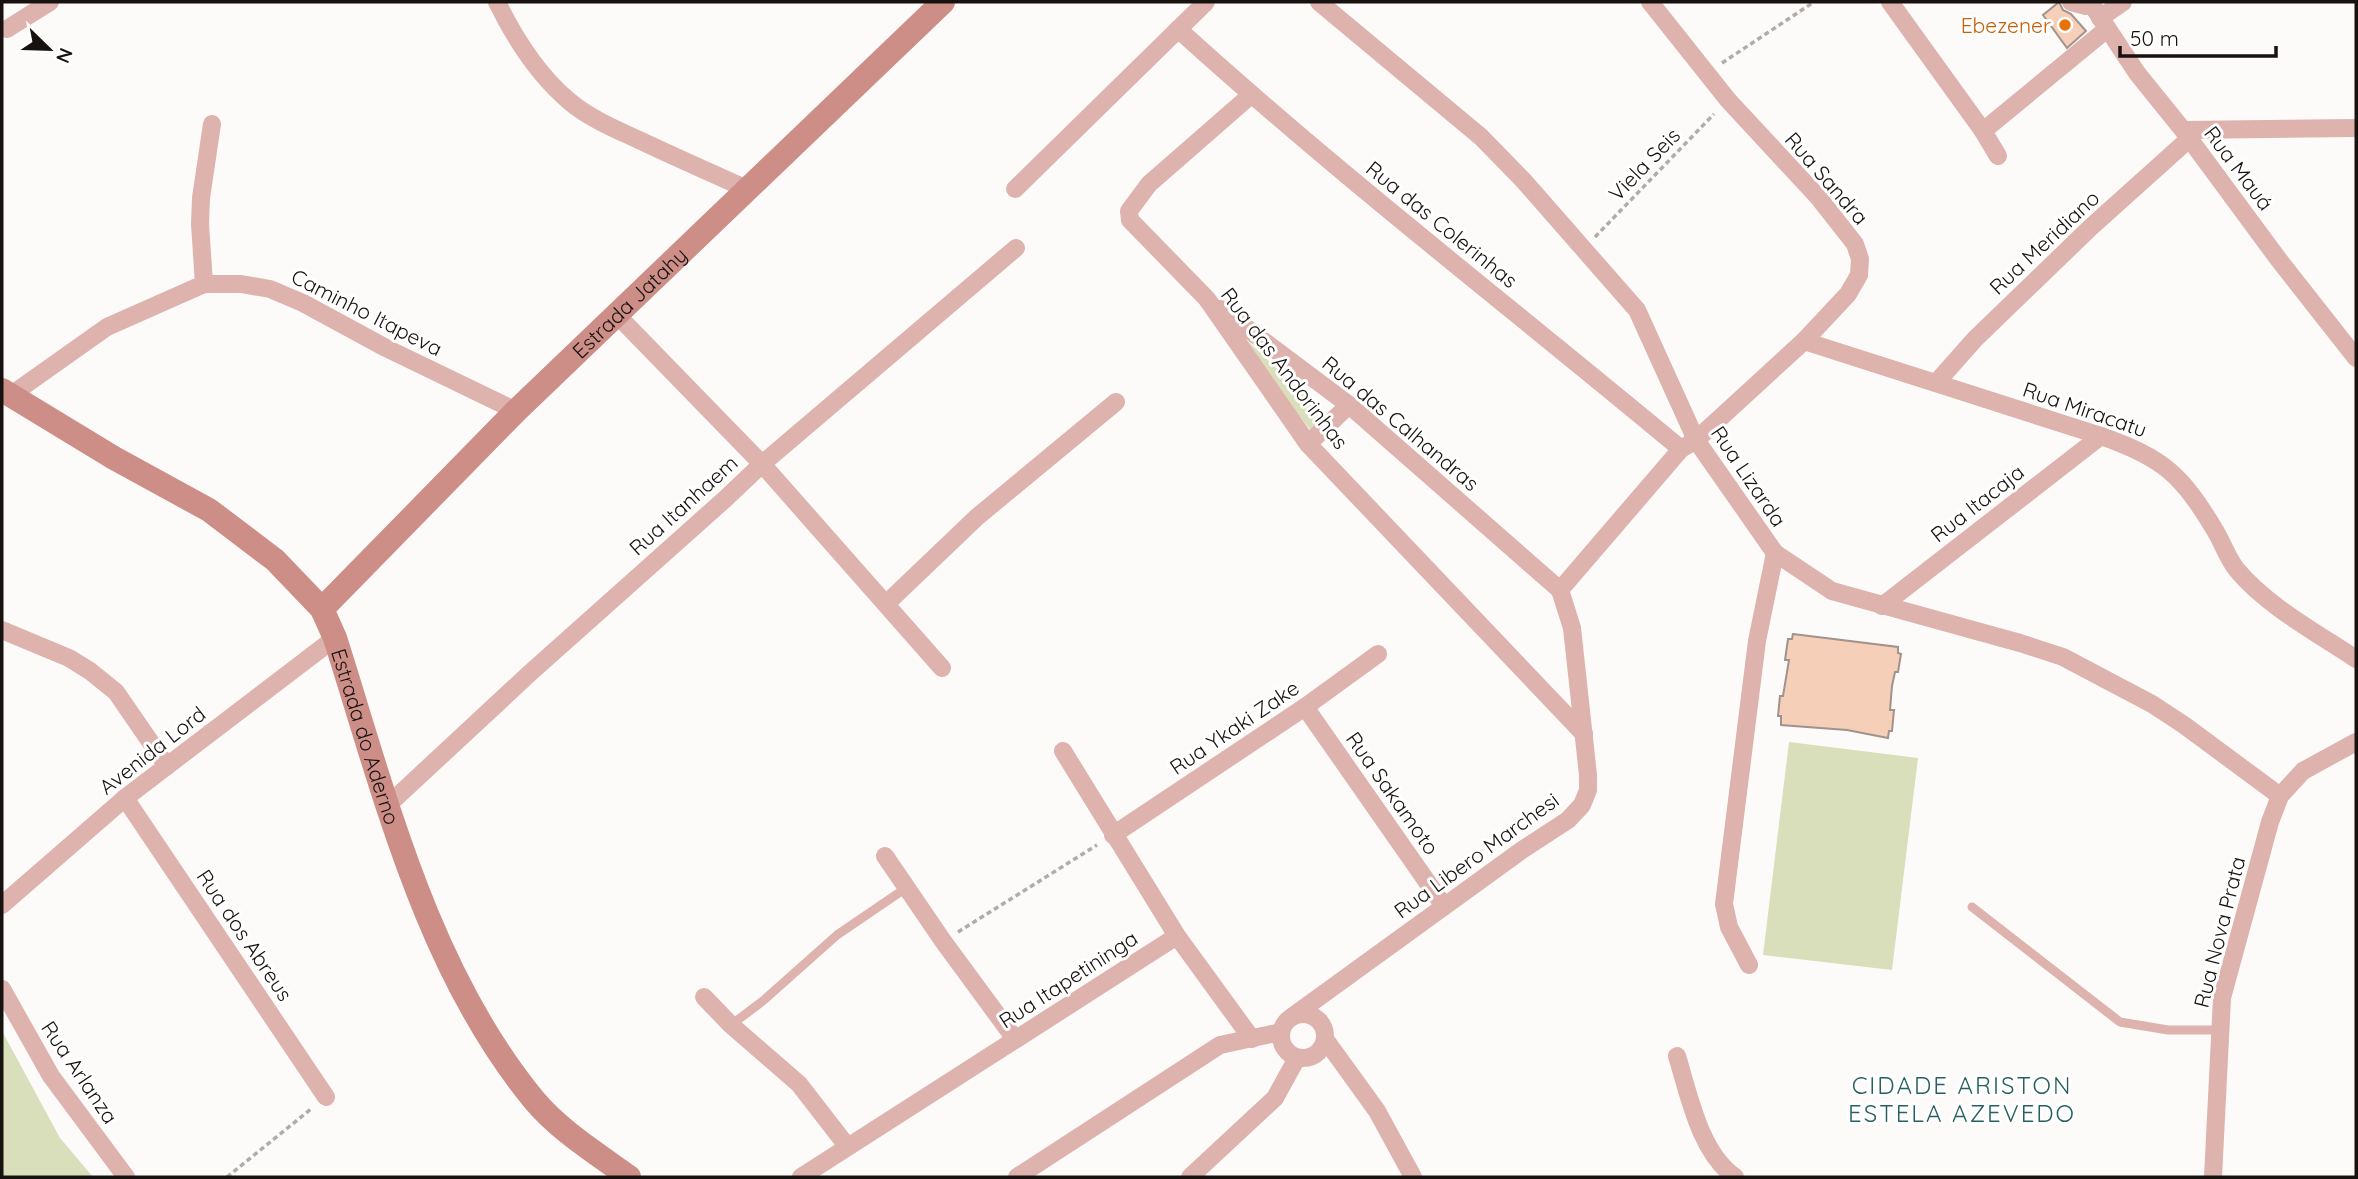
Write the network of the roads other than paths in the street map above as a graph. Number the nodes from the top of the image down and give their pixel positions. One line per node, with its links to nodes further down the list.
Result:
1 (50, 2): 12 (street)
2 (497, 2): 20 (street)
3 (943, 2): 20 (main road, Estrada Jatahy)
4 (1206, 2): 13 (street)
5 (1319, 2): 35 (street, Rua Lizarda)
6 (1650, 2): 26 (street, Rua Sandra)
7 (1890, 2): 17 (street)
8 (2071, 2): 9 (street)
9 (2090, 2): 11 (street, Rua Mauá)
10 (2123, 2): 11 (street)
11 (2104, 24): 17 (street); 18 (street, Rua Mauá)
12 (4, 27)
13 (1178, 29): 14 (street, Rua das Colerinhas); 21 (street)
14 (1251, 95): 24 (street, Rua das Andorinhas); 35 (street, Rua das Colerinhas)
15 (212, 124): 23 (street)
16 (2356, 128): 18 (street)
17 (1983, 131): 19 (street)
18 (2186, 135): 27 (street, Rua Mauá); 28 (street, Rua Meridiano)
19 (1998, 156)
20 (747, 189): 25 (main road, Estrada Jatahy)
21 (1015, 189)
22 (1016, 248): 36 (street, Rua Itanhaem)
23 (204, 284): 29 (street, Caminho Itapeva); 32 (street, Caminho Itapeva)
24 (1207, 299): 31 (street, Rua das Calhandras); 34 (street, Rua das Andorinhas)
25 (617, 315): 32 (main road, Estrada Jatahy); 36 (street)
26 (1804, 341): 28 (street, Rua Miracatu); 35 (street, Rua Sandra)
27 (2356, 358)
28 (1936, 383): 33 (street, Rua Miracatu)
29 (6, 392): 41 (main road, Estrada do Aderno)
30 (1116, 402): 39 (street)
31 (1349, 405): 34 (street); 38 (street, Rua das Calhandras)
32 (516, 411): 41 (main road, Estrada Jatahy)
33 (2101, 436): 40 (street, Rua Itacaja); 45 (street, Rua Miracatu)
34 (1308, 444): 48 (street, Rua das Andorinhas)
35 (1688, 445): 37 (street, Rua Lizarda); 38 (street)
36 (762, 464): 39 (street); 54 (street, Rua Itanhaem)
37 (1775, 553): 40 (street, Rua Lizarda); 62 (street)
38 (1560, 590): 48 (street, Rua Libero Marchesi)
39 (887, 603): 46 (street)
40 (1882, 606): 52 (street, Rua Lizarda)
41 (322, 609): 43 (main road, Estrada do Aderno)
42 (2, 630): 51 (street)
43 (335, 638): 51 (street, Avenida Lord); 54 (main road, Estrada do Aderno)
44 (1378, 654): 47 (street, Rua Ykaki Zake)
45 (2356, 659)
46 (942, 668)
47 (1305, 707): 55 (street, Rua Ykaki Zake); 59 (street, Rua Sakamoto)
48 (1584, 734): 59 (street, Rua Libero Marchesi)
49 (2356, 742): 52 (street, Rua Nova Prata)
50 (1063, 751): 55 (street)
51 (167, 766): 53 (street, Avenida Lord)
52 (2280, 796): 67 (street, Rua Nova Prata)
53 (125, 798): 58 (street, Avenida Lord); 74 (street, Rua dos Abreus)
54 (388, 805): 76 (main road, Estrada do Aderno)
55 (1113, 835): 61 (street)
56 (885, 856): 57 (street)
57 (906, 888): 66 (lane); 71 (street)
58 (2, 905)
59 (1444, 906): 65 (street, Rua Libero Marchesi)
60 (1972, 907): 67 (lane)
61 (1177, 936): 69 (street); 71 (street, Rua Itapetininga)
62 (1749, 965)
63 (2, 989): 77 (street, Rua Arlanza)
64 (704, 997): 66 (street)
65 (1293, 1016): 68 (street); 70 (street)
66 (730, 1026): 75 (street)
67 (2219, 1030): 83 (street, Rua Nova Prata)
68 (1281, 1032): 69 (street); 73 (street)
69 (1252, 1039): 79 (street)
70 (1325, 1039): 73 (street); 81 (street)
71 (1016, 1040): 75 (street, Rua Itapetininga)
72 (1677, 1056): 82 (street)
73 (1297, 1058): 80 (street)
74 (326, 1097)
75 (846, 1146): 78 (street, Rua Itapetininga)
76 (615, 1172)
77 (126, 1177)
78 (801, 1177)
79 (1017, 1177)
80 (1190, 1177)
81 (1413, 1177)
82 (1735, 1177)
83 (2213, 1177)

